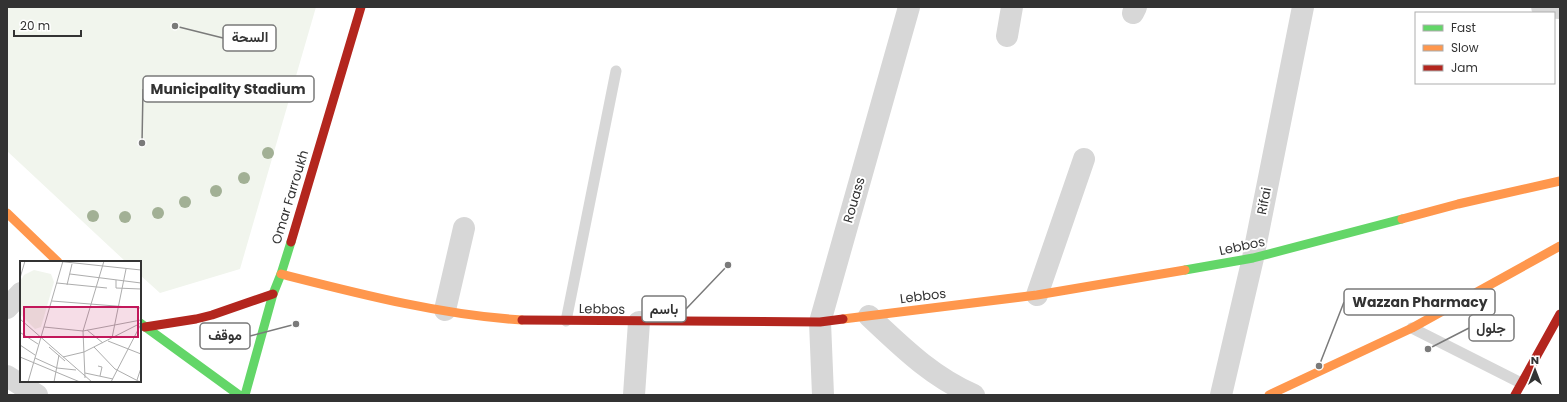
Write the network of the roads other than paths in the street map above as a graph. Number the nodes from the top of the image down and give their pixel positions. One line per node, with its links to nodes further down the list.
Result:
1 (361, 7): 16 (street, Omar Farroukh)
2 (909, 7): 26 (street, Rouass)
3 (1012, 7): 7 (street)
4 (1303, 7): 14 (street, Rifai)
5 (1542, 7): 6 (street)
6 (1560, 8)
7 (1007, 36)
8 (616, 71): 24 (lane)
9 (1084, 159): 19 (street)
10 (1560, 180): 14 (street, Lebbos)
11 (7, 213): 15 (street)
12 (464, 228): 21 (street)
13 (1560, 246): 28 (street)
14 (1253, 258): 19 (street, Lebbos); 37 (street, Rifai)
15 (54, 261)
16 (281, 274): 18 (street, Omar Farroukh); 21 (street, Lebbos)
17 (20, 294): 20 (street)
18 (273, 294): 27 (street); 33 (street, Omar Farroukh)
19 (1037, 295): 23 (street, Lebbos)
20 (7, 308)
21 (445, 310): 24 (street, Lebbos)
22 (1560, 314): 30 (street)
23 (869, 316): 26 (street, Lebbos); 36 (street)
24 (566, 321): 25 (street, Lebbos)
25 (639, 322): 26 (street, Lebbos); 34 (street)
26 (820, 322): 35 (street, Rouass)
27 (142, 325): 32 (street)
28 (1412, 328): 30 (lane); 38 (street)
29 (7, 376): 31 (street)
30 (1521, 383): 39 (street)
31 (37, 395)
32 (239, 395)
33 (245, 395)
34 (634, 395)
35 (823, 395)
36 (974, 395)
37 (1221, 395)
38 (1269, 395)
39 (1515, 395)

